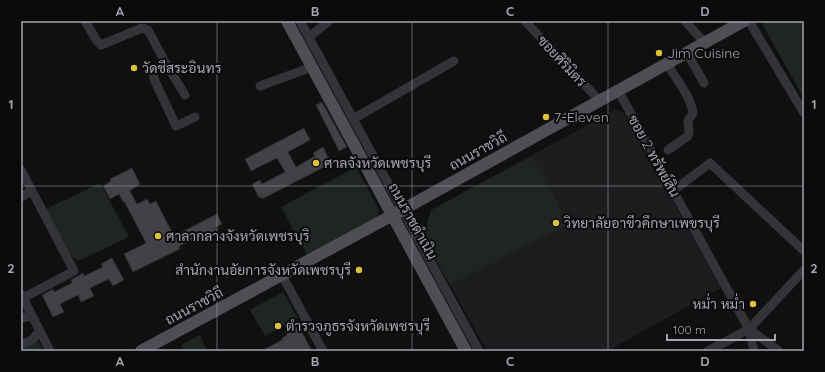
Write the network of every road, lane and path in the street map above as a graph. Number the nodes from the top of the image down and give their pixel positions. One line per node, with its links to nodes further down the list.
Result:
1 (85, 21): 13 (street)
2 (287, 21): 15 (main road, ถนนราชดำเนิน)
3 (300, 21): 9 (street)
4 (330, 21): 9 (street)
5 (685, 21): 10 (street)
6 (744, 21): 10 (main road, ถนนราชวิถี)
7 (749, 21): 21 (street)
8 (526, 22): 20 (street, ซอยศิริมิตร)
9 (309, 36): 23 (street)
10 (705, 43): 11 (main road, ถนนราชวิถี)
11 (687, 53): 14 (main road, ถนนราชวิถี); 16 (street)
12 (454, 61): 23 (street)
13 (165, 62): 19 (street); 22 (street)
14 (667, 64): 18 (main road, ถนนราชวิถี); 24 (street)
15 (312, 67): 17 (street); 23 (main road, ถนนราชดำเนิน)
16 (704, 83)
17 (260, 86)
18 (618, 90): 20 (main road, ถนนราชวิถี); 26 (street, ซอย 2 ทรัพย์สิน)
19 (185, 95)
20 (599, 100): 29 (main road, ถนนราชวิถี)
21 (804, 113)
22 (195, 117)
23 (352, 126): 29 (main road, ถนนราชดำเนิน)
24 (668, 150)
25 (21, 170): 27 (street)
26 (673, 190): 30 (street); 37 (street, ซอย 2 ทรัพย์สิน)
27 (32, 191): 28 (street); 33 (street)
28 (21, 197)
29 (397, 212): 32 (main road, ถนนราชวิถี); 34 (main road, ถนนราชดำเนิน)
30 (804, 251)
31 (804, 270): 37 (street)
32 (282, 275): 41 (main road, ถนนราชวิถี); 42 (street)
33 (22, 296): 35 (street)
34 (445, 299): 43 (main road, ถนนราชดำเนิน); 44 (street)
35 (32, 316): 36 (street); 38 (street)
36 (21, 318)
37 (749, 329): 45 (street); 46 (street, ซอย 2 ทรัพย์สิน); 47 (street)
38 (40, 331): 39 (street); 40 (street)
39 (21, 344)
40 (50, 351)
41 (141, 351)
42 (323, 351)
43 (466, 351)
44 (479, 351)
45 (708, 351)
46 (754, 351)
47 (779, 351)

